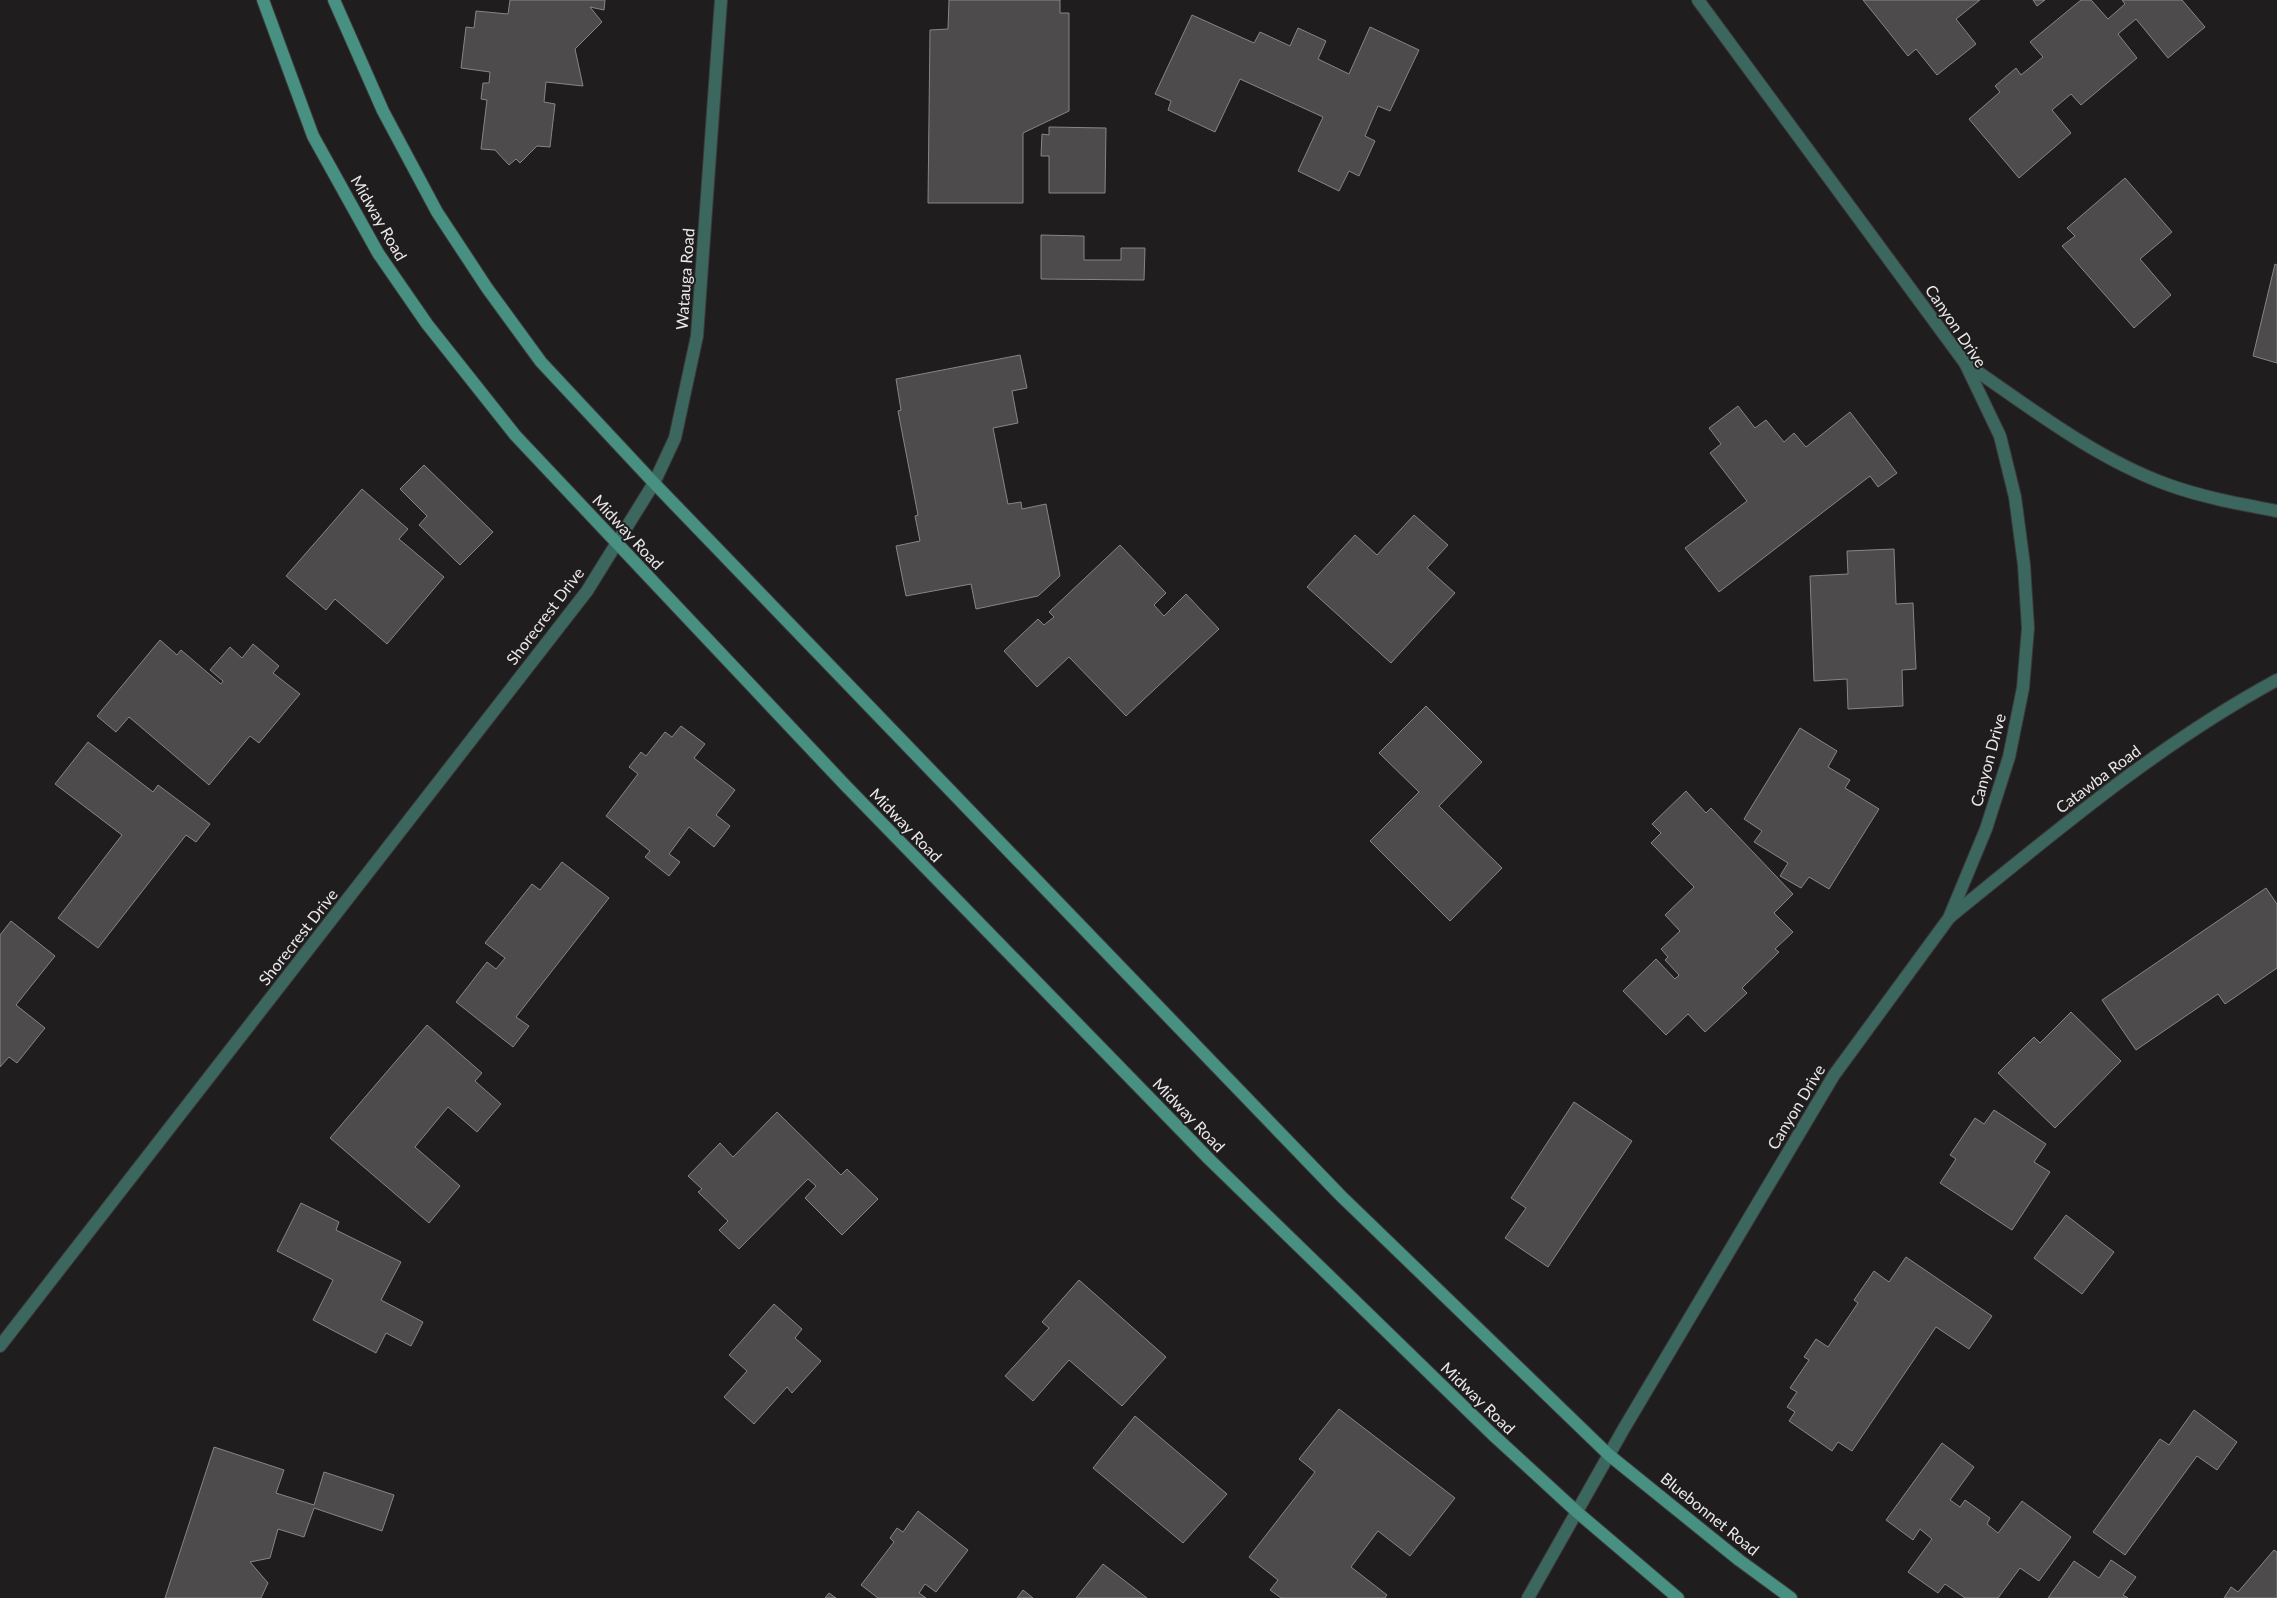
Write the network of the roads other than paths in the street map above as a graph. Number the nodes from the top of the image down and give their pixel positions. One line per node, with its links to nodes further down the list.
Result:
1 (263, 0): 8 (main road, Midway Road)
2 (334, 0): 6 (main road)
3 (721, 0): 6 (street, Watauga Road)
4 (1698, 0): 5 (street, Canyon Drive)
5 (1964, 363): 7 (street); 10 (street, Canyon Drive)
6 (654, 483): 8 (street, Watauga Road); 12 (main road)
7 (2277, 511)
8 (617, 544): 11 (street, Shorecrest Drive); 13 (main road, Midway Road)
9 (2277, 680): 10 (street, Catawba Road)
10 (1949, 918): 12 (street, Canyon Drive)
11 (0, 1346)
12 (1609, 1455): 13 (street, Canyon Drive); 16 (main road, Bluebonnet Road)
13 (1577, 1512): 14 (street); 15 (main road)
14 (1528, 1598)
15 (1678, 1598)
16 (1791, 1598)

